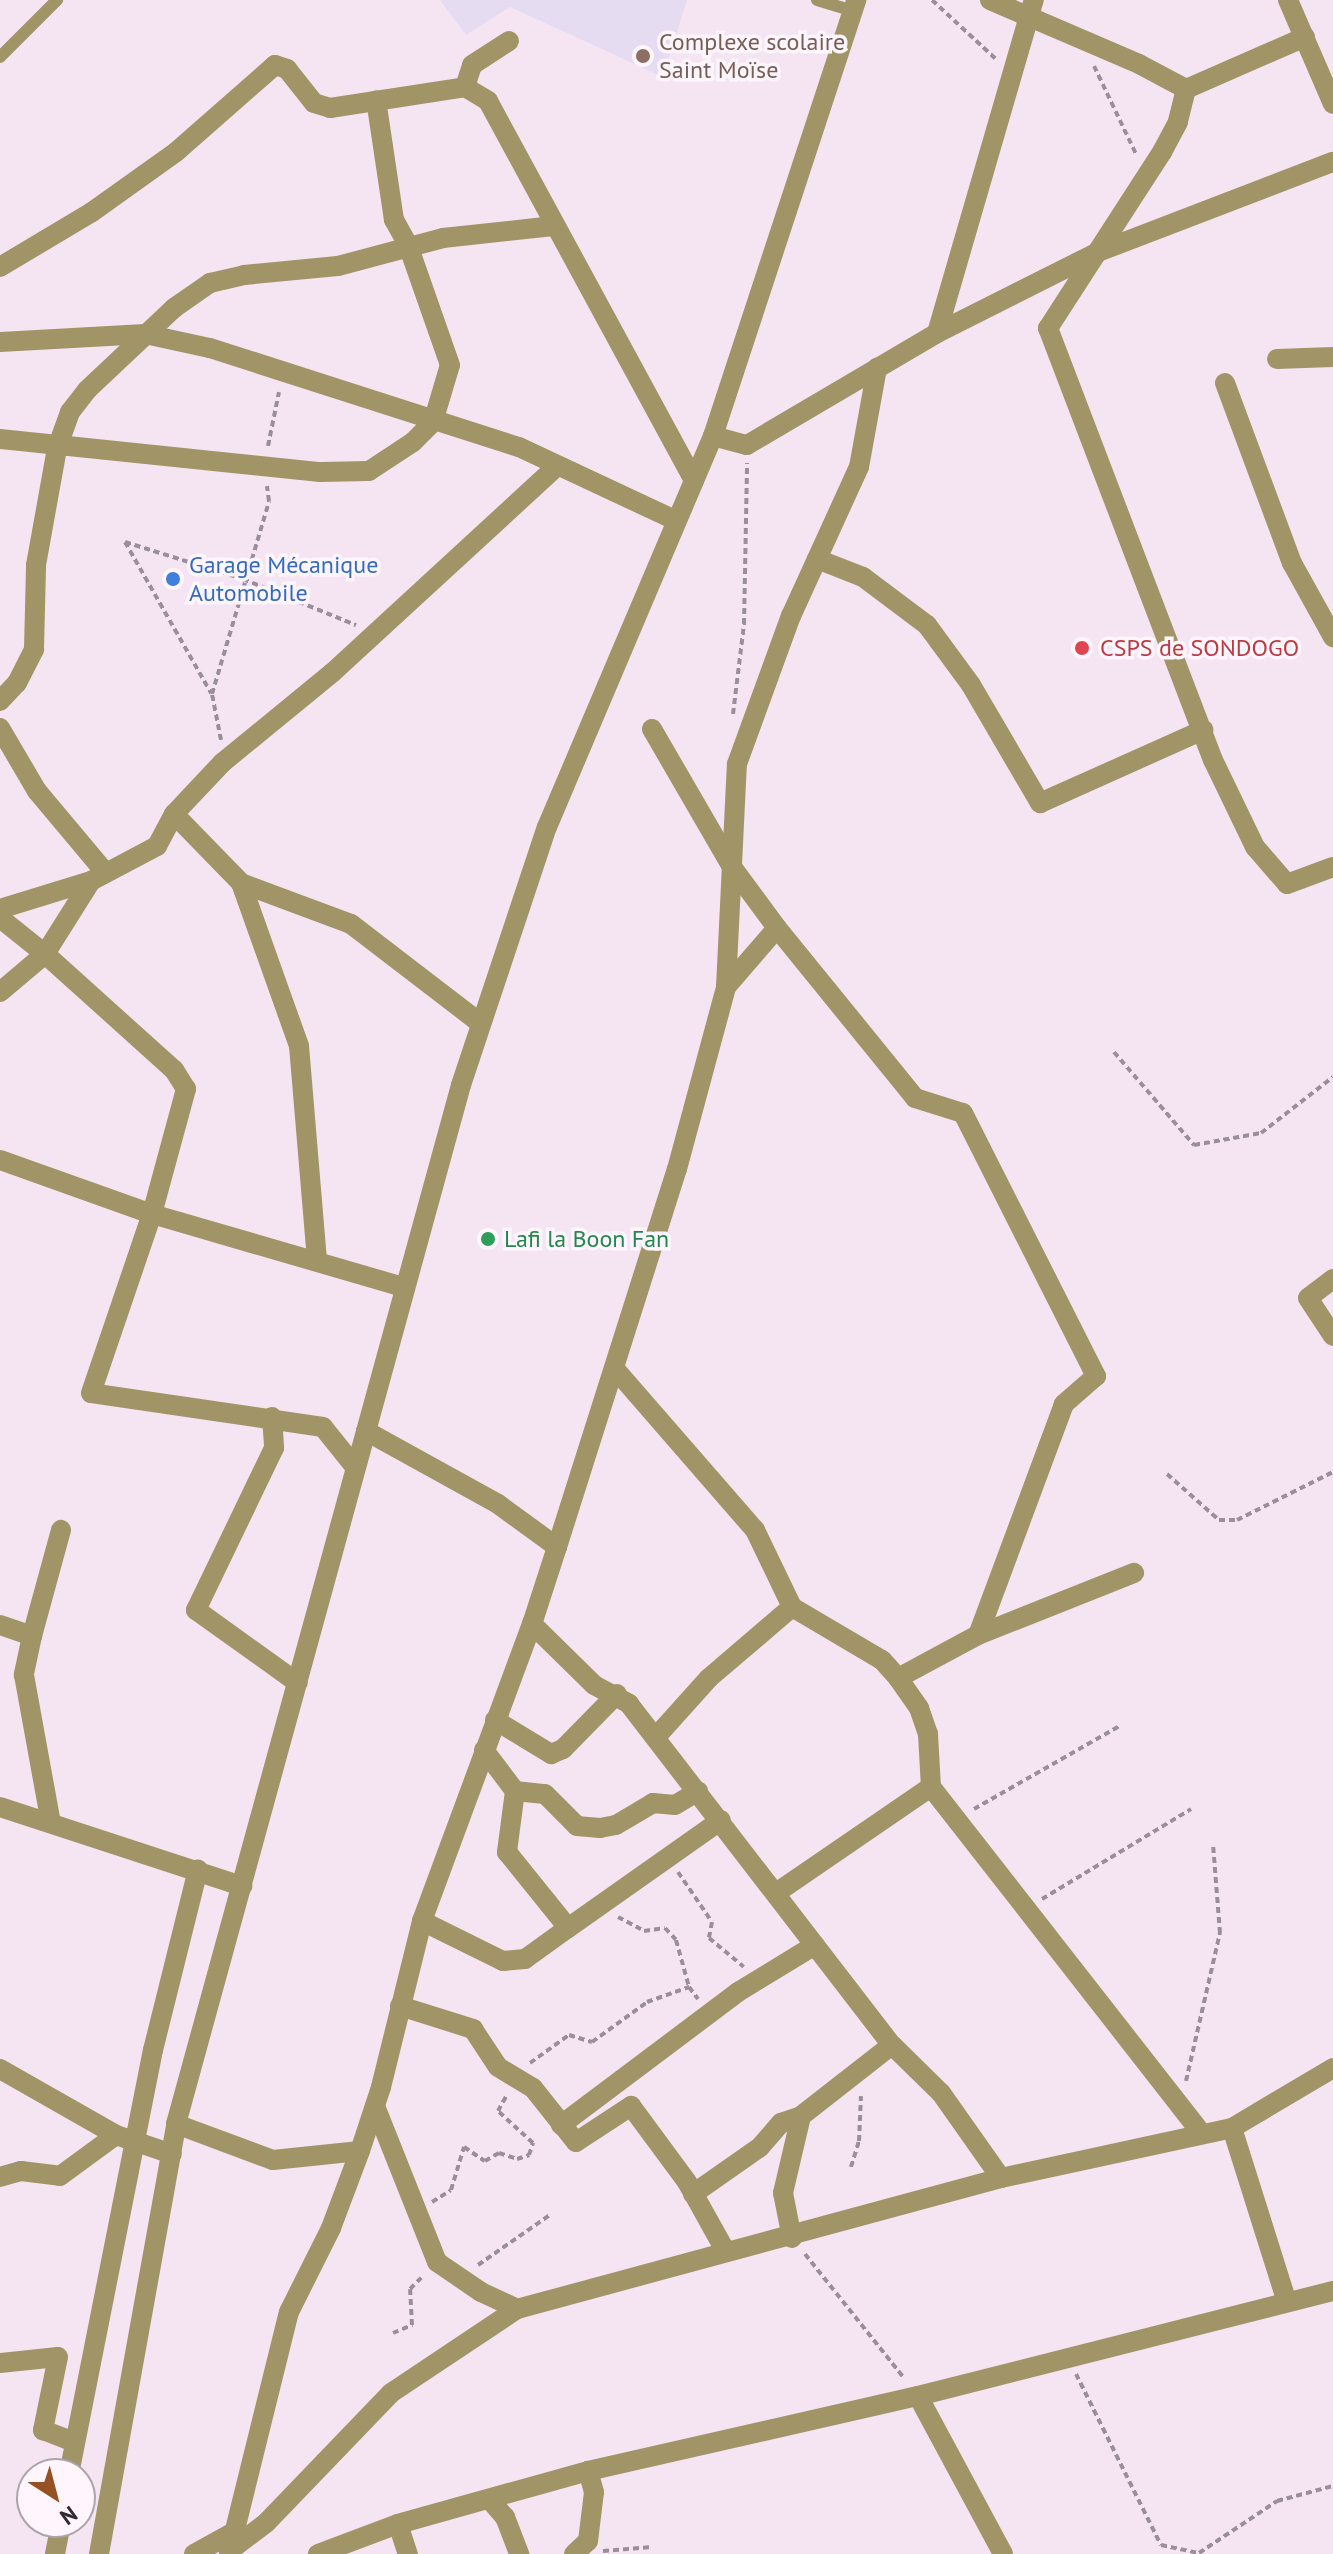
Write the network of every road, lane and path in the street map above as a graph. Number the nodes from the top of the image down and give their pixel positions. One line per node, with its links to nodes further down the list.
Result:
1 (57, 0): 11 (lane)
2 (817, 0): 6 (lane)
3 (932, 0): 12 (path)
4 (990, 0): 7 (street)
5 (1288, 0): 8 (street)
6 (854, 6): 32 (street)
7 (1032, 10): 10 (street); 12 (street)
8 (1305, 37): 14 (street); 16 (street)
9 (509, 41): 13 (street)
10 (1084, 42): 14 (street); 18 (path)
11 (0, 57)
12 (1010, 79): 23 (street)
13 (465, 87): 15 (street); 19 (street)
14 (1186, 89): 18 (street)
15 (376, 100): 20 (street); 22 (street)
16 (1333, 104)
17 (1333, 162): 21 (street)
18 (1147, 176): 21 (street)
19 (553, 226): 20 (street); 38 (street)
20 (408, 245): 24 (street); 31 (street)
21 (1098, 252): 23 (street); 49 (street)
22 (0, 267)
23 (937, 333): 29 (street)
24 (145, 334): 25 (street); 28 (street); 35 (street)
25 (0, 342)
26 (1277, 359): 27 (street)
27 (1332, 359)
28 (284, 368): 31 (street); 36 (path)
29 (877, 368): 34 (street); 40 (street)
30 (1225, 383): 43 (street)
31 (433, 422): 36 (street); 37 (street)
32 (713, 436): 34 (street); 38 (street)
33 (0, 439): 35 (street)
34 (747, 445): 46 (path)
35 (57, 448): 36 (street); 45 (street)
36 (264, 465): 41 (path)
37 (557, 466): 39 (street); 42 (street)
38 (694, 481): 39 (street)
39 (677, 521): 62 (street)
40 (817, 559): 49 (street); 52 (street)
41 (243, 579): 42 (path); 44 (path); 44 (path)
42 (373, 634): 50 (street)
43 (1333, 637)
44 (212, 694): 50 (path)
45 (0, 701)
46 (733, 717)
47 (0, 728): 54 (street)
48 (652, 729): 52 (street)
49 (1203, 730): 53 (street)
50 (222, 763): 51 (street)
51 (174, 814): 54 (street); 55 (street)
52 (732, 867): 58 (street); 60 (street)
53 (1333, 867)
54 (98, 876): 56 (street); 59 (street)
55 (241, 883): 62 (street); 68 (street)
56 (0, 909)
57 (0, 918): 59 (street)
58 (777, 928): 60 (street); 84 (street)
59 (45, 954): 61 (street); 67 (street)
60 (726, 987): 72 (street)
61 (0, 992)
62 (480, 1023): 70 (street)
63 (1114, 1052): 64 (path)
64 (1333, 1077)
65 (4, 1161): 66 (street); 67 (street)
66 (0, 1183)
67 (152, 1214): 68 (street); 73 (street)
68 (317, 1261): 70 (street)
69 (1333, 1279): 71 (street)
70 (404, 1287): 74 (street)
71 (1333, 1336)
72 (615, 1369): 79 (street); 81 (street)
73 (272, 1417): 75 (street); 87 (street)
74 (366, 1431): 75 (street); 79 (street)
75 (355, 1467): 87 (street)
76 (1333, 1472): 77 (path)
77 (1167, 1474)
78 (61, 1530): 85 (street)
79 (557, 1547): 82 (street)
80 (1134, 1573): 84 (street)
81 (792, 1607): 86 (street); 91 (street)
82 (532, 1624): 88 (street); 89 (street)
83 (0, 1625): 85 (street)
84 (978, 1635): 86 (street)
85 (32, 1636): 100 (street)
86 (898, 1678): 93 (street)
87 (298, 1683): 104 (street)
88 (617, 1694): 89 (street); 91 (street)
89 (495, 1720): 92 (street)
90 (1121, 1725): 98 (path)
91 (656, 1737): 95 (street)
92 (484, 1750): 94 (street); 108 (street)
93 (931, 1787): 98 (street); 105 (street)
94 (515, 1791): 95 (street); 109 (street)
95 (698, 1791): 99 (street)
96 (1, 1808): 100 (street)
97 (1191, 1809): 107 (path)
98 (958, 1818): 107 (street)
99 (721, 1820): 102 (street); 105 (street)
100 (51, 1823): 103 (street)
101 (1213, 1844): 123 (path)
102 (668, 1857): 106 (street); 111 (path)
103 (198, 1870): 104 (street); 129 (street)
104 (242, 1886): 125 (street)
105 (776, 1893): 110 (street)
106 (600, 1907): 109 (street); 112 (path)
107 (1028, 1908): 123 (street)
108 (422, 1921): 109 (street); 113 (street)
109 (568, 1928)
110 (815, 1945): 111 (street); 115 (street)
111 (756, 1981): 114 (street)
112 (689, 1987): 114 (path); 119 (path)
113 (400, 2006): 119 (street); 121 (street)
114 (709, 2014): 120 (street)
115 (892, 2045): 116 (street); 134 (street)
116 (865, 2066): 124 (street); 132 (path)
117 (1333, 2068): 127 (street)
118 (0, 2069): 129 (street)
119 (518, 2080): 126 (street); 136 (path)
120 (614, 2085): 122 (street); 126 (street)
121 (375, 2106): 130 (street); 136 (street)
122 (631, 2106): 126 (street); 135 (street)
123 (1180, 2107): 128 (street)
124 (801, 2116): 135 (street); 138 (street)
125 (176, 2124): 130 (street); 131 (street)
126 (561, 2125)
127 (1232, 2128): 128 (street); 143 (street)
128 (1202, 2134): 134 (street)
129 (125, 2138): 131 (street); 133 (street); 149 (street)
130 (360, 2151): 155 (street)
131 (172, 2154): 158 (street)
132 (851, 2167)
133 (0, 2177)
134 (1001, 2178): 138 (street)
135 (693, 2194): 139 (street)
136 (417, 2212): 140 (street)
137 (551, 2214): 141 (path)
138 (792, 2238): 139 (street); 148 (path)
139 (726, 2252): 144 (street)
140 (437, 2262): 141 (street); 145 (path)
141 (461, 2279): 144 (street)
142 (1333, 2291): 143 (street)
143 (1287, 2302): 146 (street)
144 (517, 2309): 155 (street)
145 (393, 2333)
146 (1068, 2358): 148 (street); 152 (path)
147 (0, 2363): 149 (street)
148 (918, 2396): 151 (street); 164 (street)
149 (74, 2442): 150 (street)
150 (72, 2458)
151 (588, 2471): 153 (street); 163 (street)
152 (1333, 2486)
153 (490, 2500): 154 (street); 162 (street)
154 (398, 2524): 160 (street); 161 (street)
155 (231, 2546): 159 (street)
156 (652, 2547): 157 (path)
157 (595, 2552)
158 (99, 2554)
159 (194, 2554)
160 (318, 2554)
161 (408, 2554)
162 (519, 2554)
163 (574, 2554)
164 (1003, 2554)

